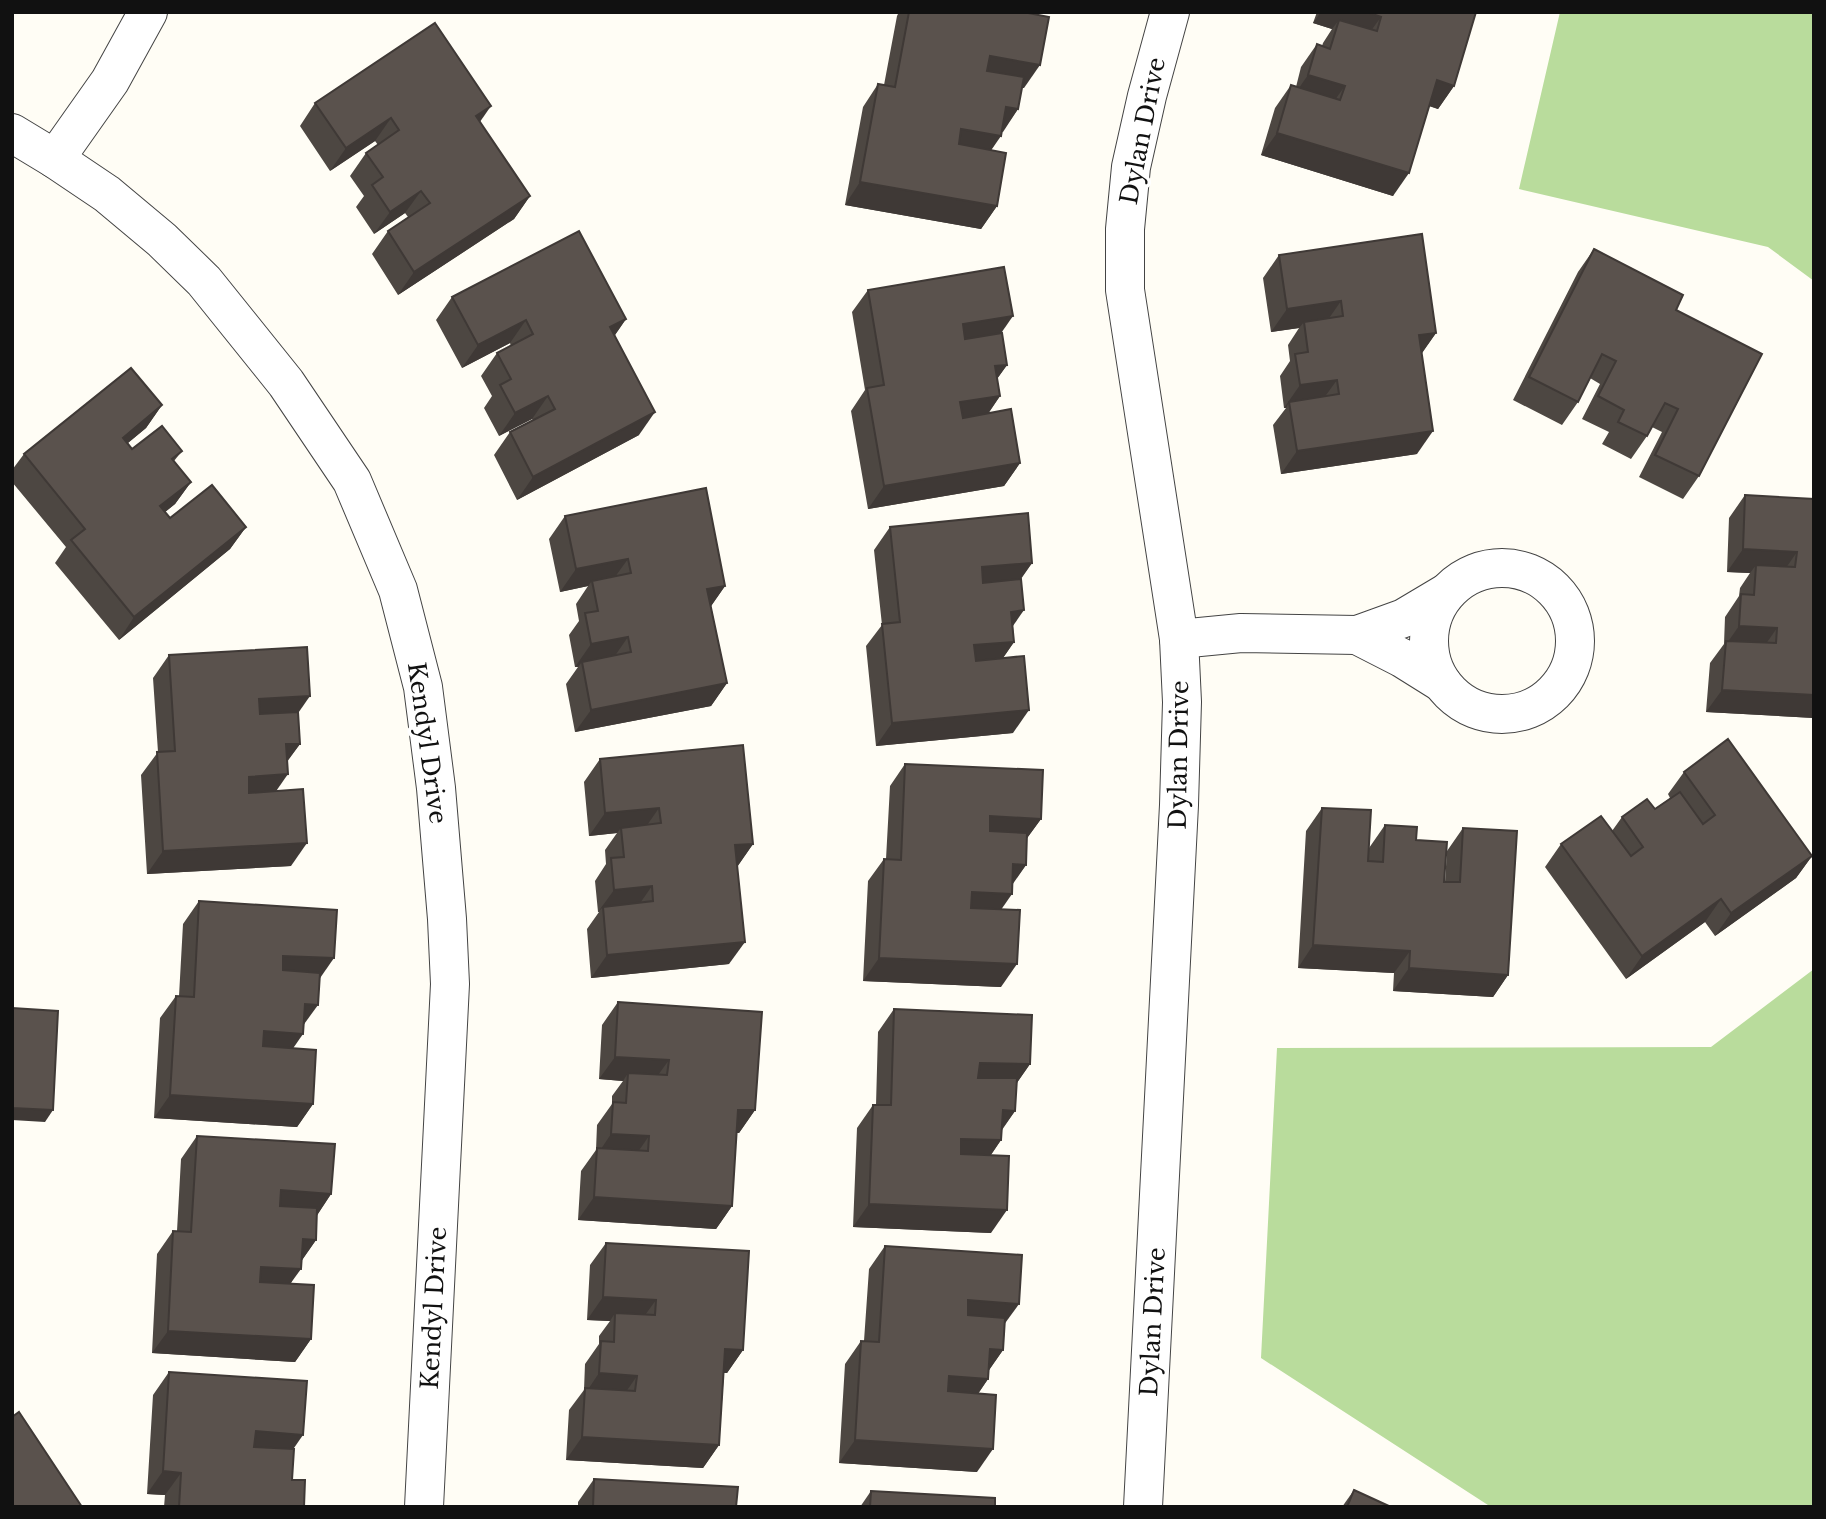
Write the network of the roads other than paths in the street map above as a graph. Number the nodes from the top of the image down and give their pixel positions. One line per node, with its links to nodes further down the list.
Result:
1 (148, 12): 4 (street)
2 (1170, 12): 7 (street, Dylan Drive)
3 (12, 133): 4 (street, Kendyl Drive)
4 (55, 159): 9 (street, Kendyl Drive)
5 (1446, 593): 6 (street); 8 (street); 8 (street)
6 (1357, 635): 7 (street); 8 (street)
7 (1179, 639): 10 (street, Dylan Drive)
8 (1442, 683)
9 (424, 1507)
10 (1143, 1507)

